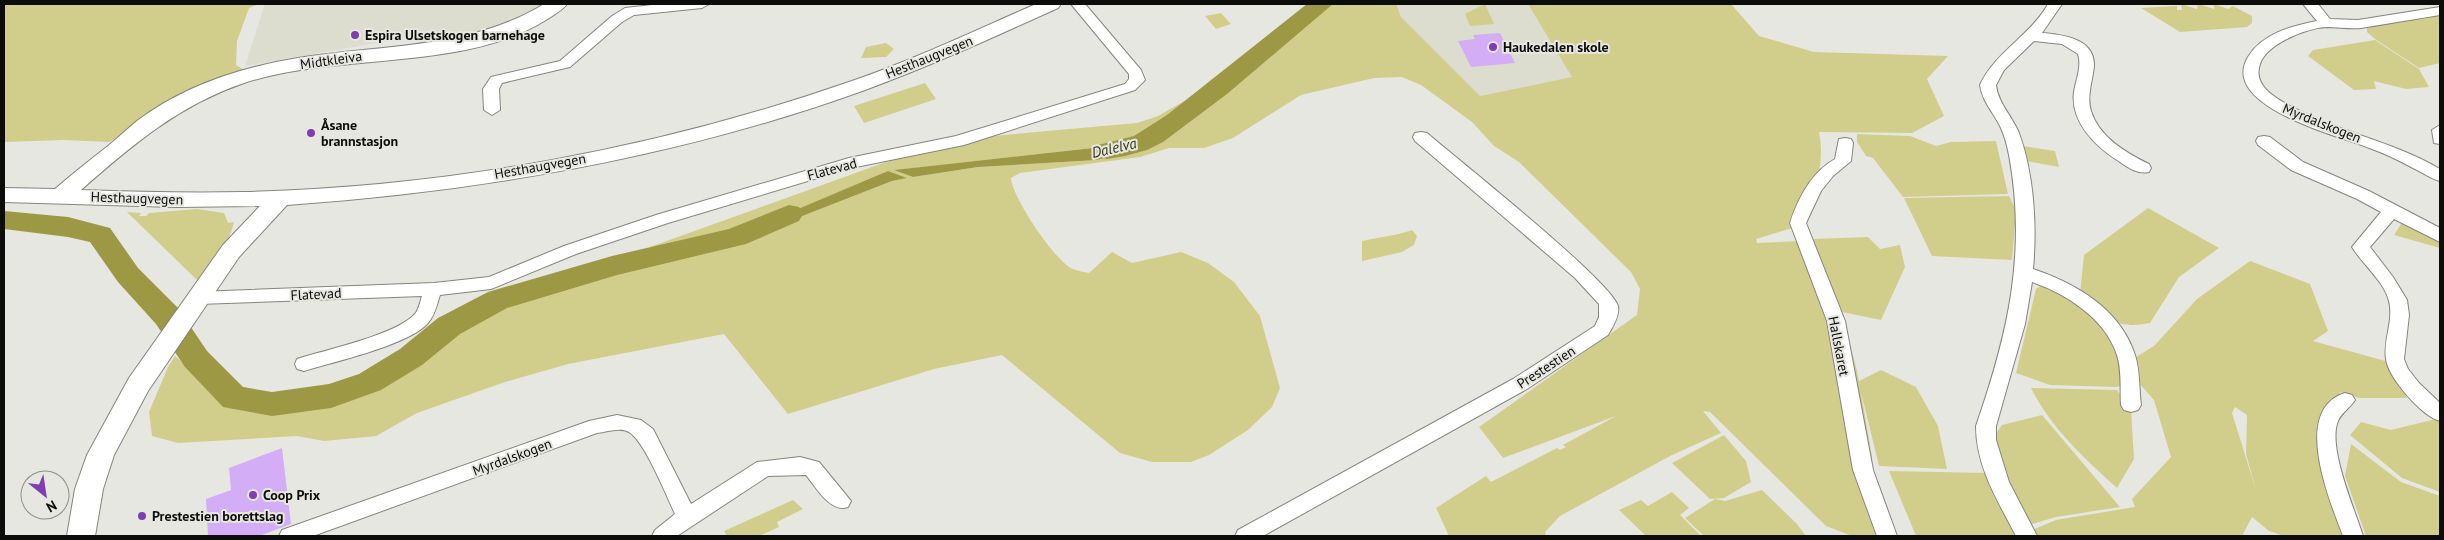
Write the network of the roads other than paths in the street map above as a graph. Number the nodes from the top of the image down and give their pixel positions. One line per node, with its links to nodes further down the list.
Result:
1 (557, 4): 16 (main road, Midtkleiva)
2 (702, 4): 10 (street)
3 (1051, 4): 22 (main road, Hesthaugvegen)
4 (1078, 4): 28 (street, Flatevad)
5 (2055, 4): 9 (street)
6 (2310, 4): 8 (street)
7 (2440, 11): 8 (street, Myrdalskogen)
8 (2325, 23): 18 (street, Myrdalskogen)
9 (2031, 36): 17 (street); 27 (street)
10 (492, 110)
11 (2440, 130): 13 (street)
12 (1421, 137): 39 (street, Prestestien)
13 (2440, 139)
14 (2264, 142): 24 (street)
15 (1845, 143): 40 (street, Hallskaret)
16 (118, 149): 20 (main road, Midtkleiva); 21 (main road, Midtkleiva)
17 (2143, 168)
18 (2440, 175)
19 (4, 195): 20 (main road, Hesthaugvegen)
20 (61, 196): 21 (main road, Hesthaugvegen)
21 (86, 197): 23 (main road, Hesthaugvegen)
22 (281, 198): 23 (main road, Hesthaugvegen); 26 (main road)
23 (250, 200): 26 (main road)
24 (2391, 211): 25 (street); 33 (street)
25 (2440, 236)
26 (231, 250): 29 (main road)
27 (2026, 273): 32 (street); 41 (street)
28 (434, 288): 29 (street, Flatevad); 30 (street)
29 (198, 298): 36 (main road)
30 (304, 364)
31 (2345, 400): 42 (street)
32 (2131, 405)
33 (2440, 414)
34 (841, 501): 35 (street)
35 (687, 517): 37 (street, Myrdalskogen); 38 (street)
36 (81, 536)
37 (289, 536)
38 (662, 536)
39 (1245, 536)
40 (1887, 536)
41 (2027, 536)
42 (2353, 536)

